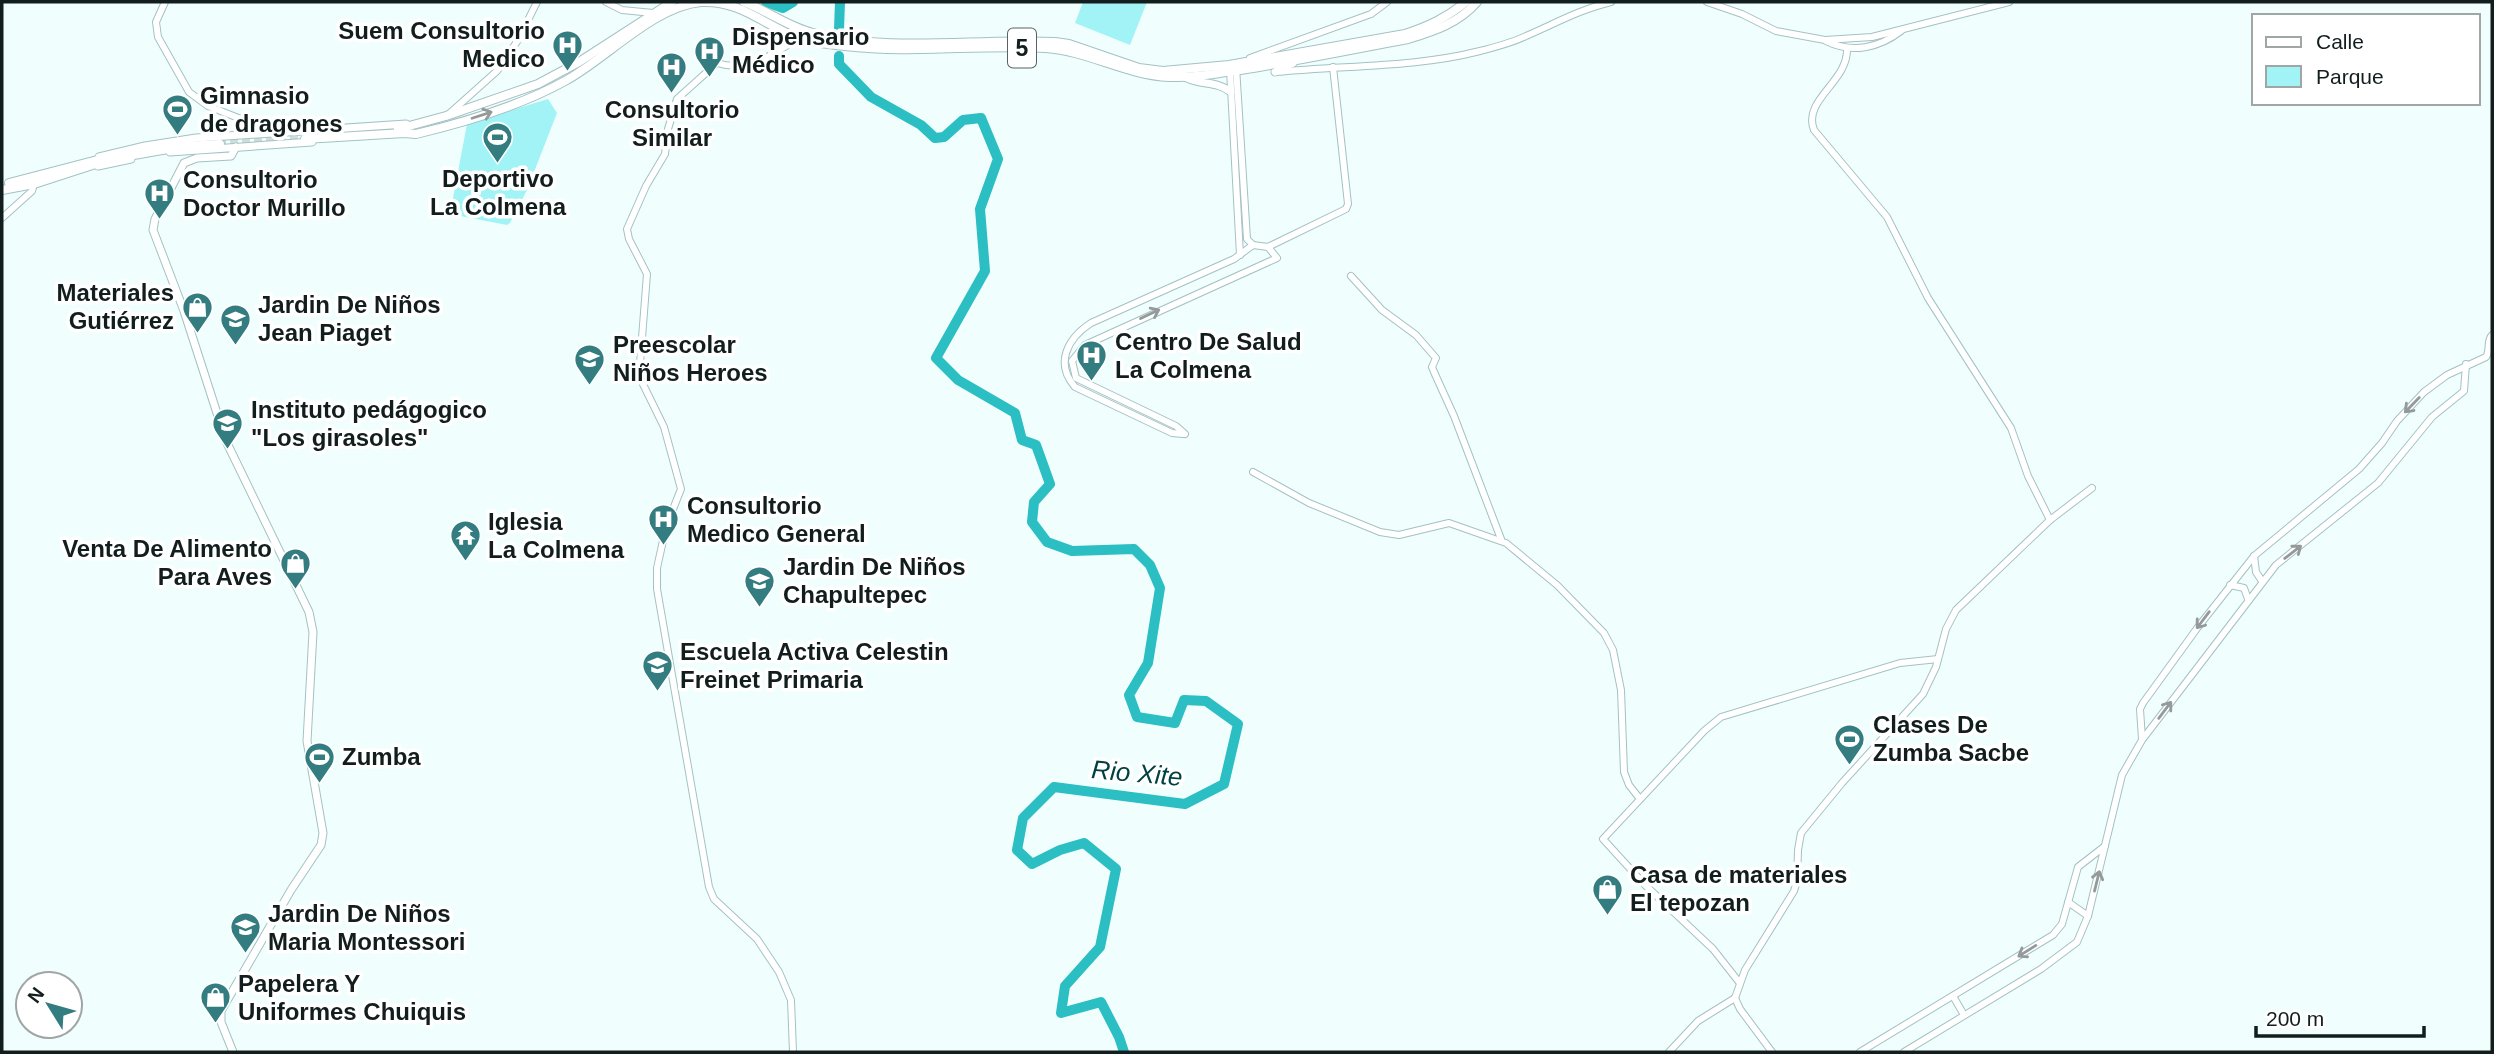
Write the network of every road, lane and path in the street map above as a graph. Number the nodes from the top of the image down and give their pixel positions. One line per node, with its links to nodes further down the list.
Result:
1 (166, 2): 25 (street)
2 (606, 2): 12 (street)
3 (672, 2): 12 (main road)
4 (744, 2): 14 (main road, 5)
5 (1387, 2): 18 (street)
6 (1466, 2): 18 (main road, 5)
7 (1477, 2): 17 (main road, 5)
8 (1611, 2): 19 (street)
9 (1707, 2): 15 (street)
10 (2009, 2): 13 (street)
11 (537, 3): 23 (street)
12 (653, 13): 23 (main road)
13 (1907, 26): 15 (street); 16 (street)
14 (801, 34): 18 (main road, 5); 21 (main road, 5); 28 (main road, 5, one-way to 14); 62 (street)
15 (1825, 40): 16 (street)
16 (1847, 49): 45 (street)
17 (1299, 60): 18 (main road, 5); 20 (main road)
18 (1236, 67): 21 (main road, 5); 22 (street); 37 (street)
19 (1333, 67): 20 (street); 38 (street)
20 (1275, 72)
21 (1184, 76): 22 (main road)
22 (1231, 92): 39 (street)
23 (446, 116): 24 (main road)
24 (414, 123): 25 (main road); 28 (main road)
25 (290, 133): 26 (main road); 28 (main road); 30 (main road)
26 (278, 134): 27 (main road); 31 (main road)
27 (227, 136): 31 (main road); 32 (main road)
28 (303, 139): 30 (main road)
29 (219, 142): 32 (main road)
30 (285, 144): 31 (main road)
31 (236, 146): 32 (main road); 61 (main road)
32 (92, 163): 33 (main road); 34 (main road)
33 (33, 184): 35 (main road); 36 (street)
34 (2, 185)
35 (2, 190)
36 (2, 218)
37 (1253, 244): 38 (street); 39 (street)
38 (1268, 247): 39 (street, one-way to 38)
39 (1240, 255)
40 (1351, 276): 46 (street)
41 (2491, 336): 42 (street)
42 (2466, 365): 47 (street, one-way to 47); 48 (street, one-way to 42)
43 (1253, 472): 46 (street)
44 (2092, 488): 45 (street)
45 (2050, 520): 51 (street)
46 (1501, 539): 53 (street)
47 (2254, 556): 48 (street); 49 (street)
48 (2262, 581): 50 (street)
49 (2230, 585): 50 (street); 52 (street, one-way to 52)
50 (2248, 599): 52 (street, one-way to 50)
51 (1938, 659): 53 (street); 57 (street)
52 (2142, 740): 54 (street)
53 (1640, 799): 57 (street)
54 (2106, 846): 55 (street); 56 (street, one-way to 54)
55 (2068, 902): 56 (street); 58 (street, one-way to 58)
56 (2088, 916): 60 (street)
57 (1740, 982): 59 (street)
58 (1953, 996): 60 (street); 65 (street)
59 (1735, 998): 63 (street); 64 (street)
60 (1964, 1015): 66 (street)
61 (233, 1052)
62 (793, 1052)
63 (1669, 1052)
64 (1772, 1052)
65 (1860, 1052)
66 (1904, 1052)

